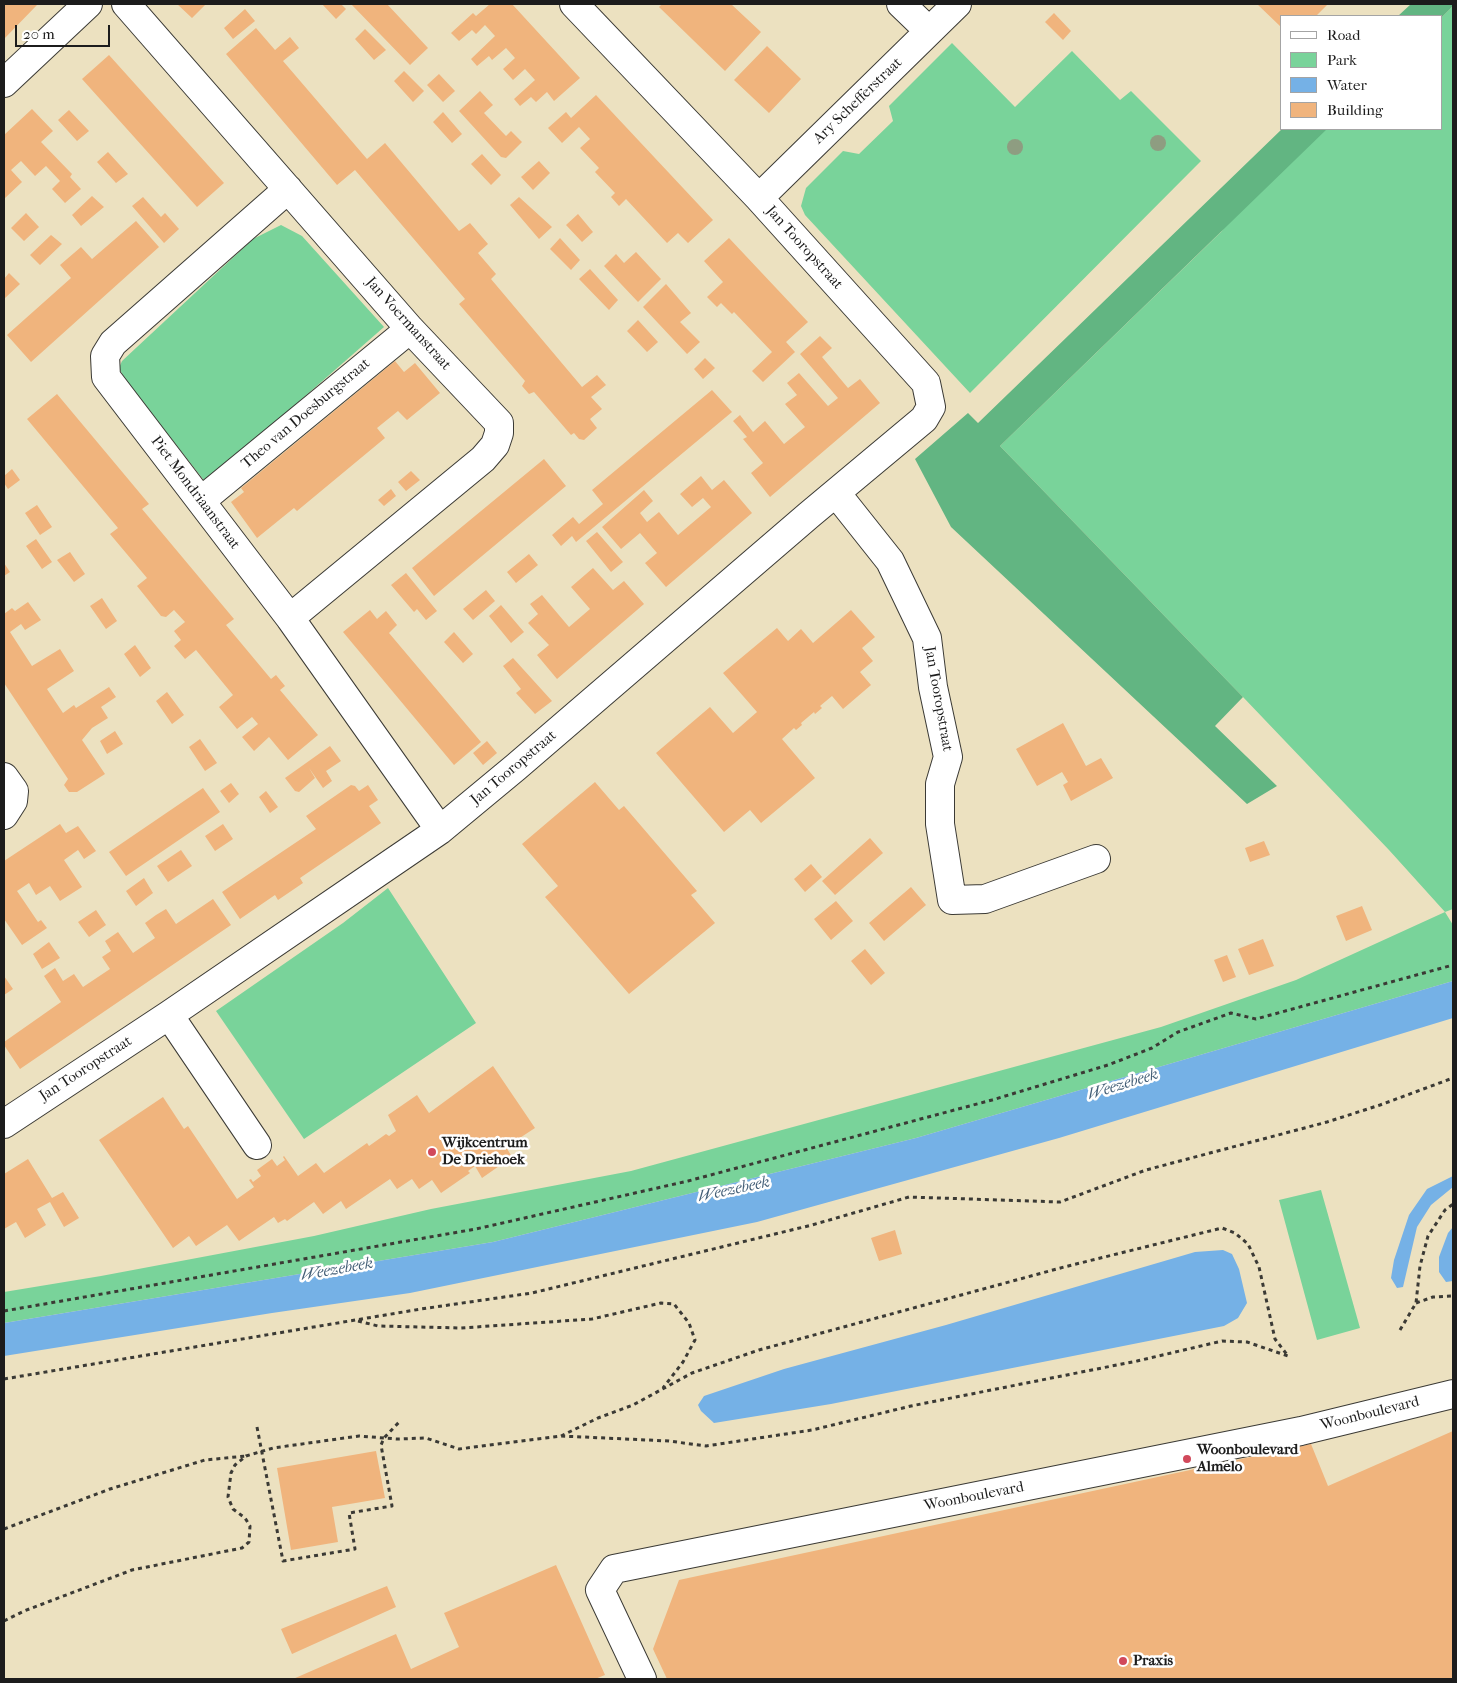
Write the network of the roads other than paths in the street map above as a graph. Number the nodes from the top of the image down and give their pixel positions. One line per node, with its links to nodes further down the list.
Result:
1 (88, 4): 7 (street)
2 (126, 4): 8 (street, Jan Voermanstraat)
3 (574, 4): 9 (street, Jan Tooropstraat)
4 (901, 4): 6 (street)
5 (957, 4): 6 (street, Ary Schefferstraat)
6 (929, 31): 9 (street, Ary Schefferstraat)
7 (4, 82)
8 (288, 189): 10 (street, Jan Voermanstraat); 12 (street, Piet Mondriaanstraat)
9 (759, 198): 11 (street, Jan Tooropstraat)
10 (410, 328): 12 (street, Theo van Doesburgstraat); 13 (street, Jan Voermanstraat)
11 (836, 492): 16 (street, Jan Tooropstraat); 17 (street, Jan Tooropstraat)
12 (202, 500): 13 (street, Piet Mondriaanstraat)
13 (290, 618): 16 (street, Piet Mondriaanstraat)
14 (4, 777): 15 (street)
15 (4, 815)
16 (440, 830): 18 (street, Jan Tooropstraat)
17 (1096, 859)
18 (169, 1015): 19 (street, Jan Tooropstraat); 20 (street)
19 (4, 1124)
20 (257, 1145)
21 (1453, 1394): 22 (street, Woonboulevard)
22 (642, 1679)

